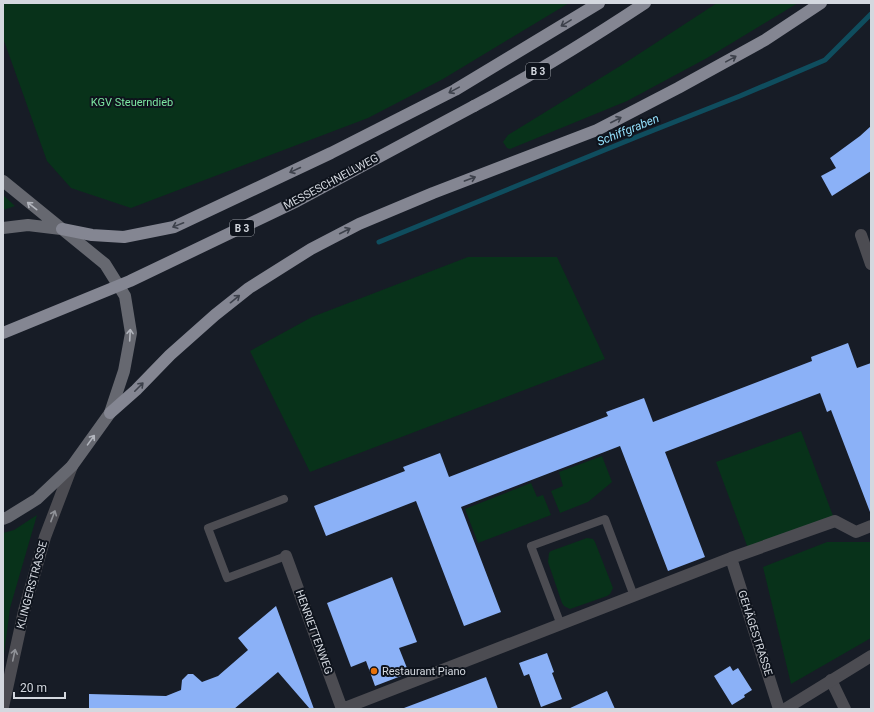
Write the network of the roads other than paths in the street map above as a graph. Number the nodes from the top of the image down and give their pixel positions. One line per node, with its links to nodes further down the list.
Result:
1 (599, 3): 6 (highway, one-way to 6)
2 (645, 3): 9 (highway, MESSESCHNELLWEG / B 3, bridge)
3 (821, 3): 10 (highway, one-way to 3)
4 (3, 181): 6 (main road, one-way to 4)
5 (3, 228): 6 (main road)
6 (62, 229): 10 (main road, one-way to 6)
7 (861, 235): 8 (street)
8 (871, 264)
9 (3, 333)
10 (110, 413): 11 (main road, one-way to 10)
11 (72, 466): 13 (main road); 21 (street, KLINGERSTRASSE, one-way to 11)
12 (284, 499): 15 (lane)
13 (3, 519)
14 (871, 526): 16 (street)
15 (286, 556): 22 (street, HENRIETTENWEG)
16 (731, 558): 17 (street); 23 (street, GEHÄGESTRASSE)
17 (634, 596): 18 (street); 18 (lane)
18 (561, 625): 22 (street)
19 (871, 656): 20 (street)
20 (831, 680): 24 (street); 25 (street)
21 (3, 707)
22 (342, 709)
23 (779, 709)
24 (785, 709)
25 (845, 709)

